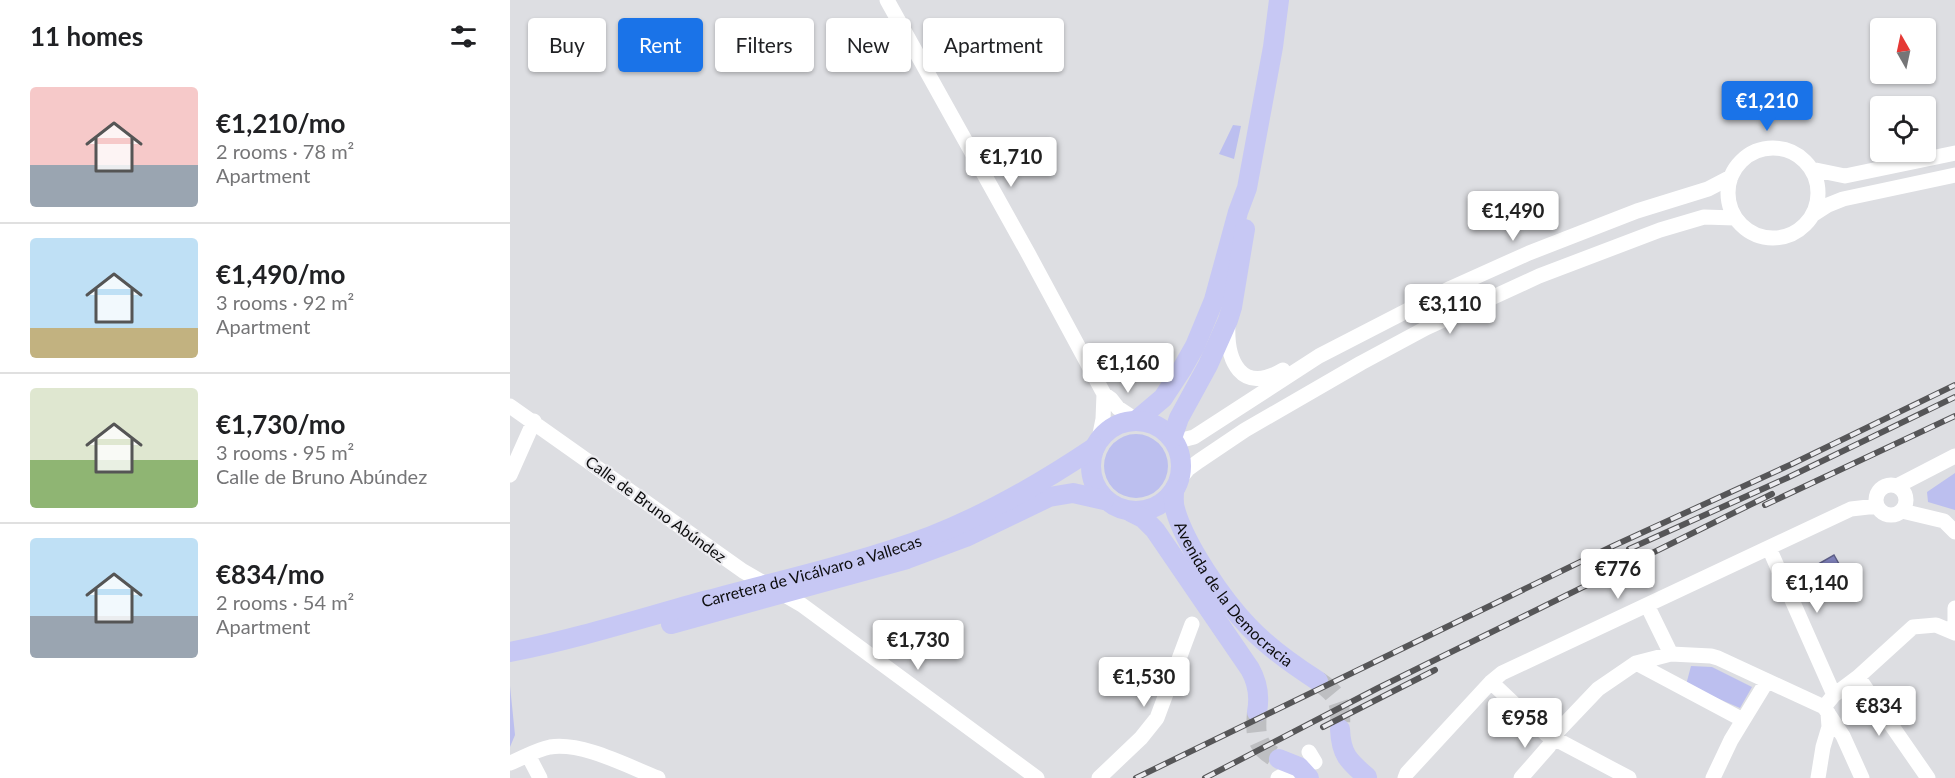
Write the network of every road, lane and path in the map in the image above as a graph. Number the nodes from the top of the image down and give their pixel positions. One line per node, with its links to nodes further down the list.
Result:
1 (887, 0): 12 (street)
2 (1279, 0): 7 (main road)
3 (1955, 153): 4 (street)
4 (1811, 169): 6 (street); 8 (street)
5 (1955, 175): 8 (street)
6 (1731, 177): 9 (street); 11 (street)
7 (1247, 188): 10 (main road); 14 (main road)
8 (1814, 214): 9 (street)
9 (1736, 218): 20 (street)
10 (1228, 320): 11 (street); 16 (main road)
11 (1319, 356): 16 (street)
12 (1104, 394): 14 (street); 17 (street)
13 (510, 406): 15 (street, Calle de Bruno Abúndez)
14 (1136, 420): 16 (main road); 17 (main road)
15 (534, 422): 19 (street); 28 (street, Calle de Bruno Abúndez)
16 (1172, 439): 20 (main road)
17 (1097, 443): 22 (main road); 28 (main road, Carretera de Vicálvaro a Vallecas)
18 (1955, 456): 21 (street)
19 (510, 475)
20 (1177, 485): 25 (main road); 39 (main road, Avenida de la Democracia)
21 (1898, 486): 23 (street); 24 (street)
22 (1104, 500): 25 (main road); 28 (main road, Carretera de Vicálvaro a Vallecas)
23 (1877, 506): 24 (street); 27 (street)
24 (1902, 510): 26 (street)
25 (1131, 512): 44 (main road, Avenida de la Democracia)
26 (1955, 531)
27 (1769, 548): 29 (street); 42 (street)
28 (773, 590): 34 (main road, Carretera de Vicálvaro a Vallecas); 37 (main road, Carretera de Vicálvaro a Vallecas); 55 (street, Calle de Bruno Abúndez)
29 (1647, 605): 35 (street); 41 (street)
30 (1955, 608): 31 (street)
31 (1955, 627)
32 (1190, 630): 56 (street)
33 (1955, 633): 38 (street)
34 (510, 652)
35 (1671, 654): 36 (street); 40 (street)
36 (1636, 663): 45 (street); 47 (street)
37 (510, 666)
38 (1858, 677): 42 (street); 63 (street)
39 (1318, 681)
40 (1767, 681): 43 (street); 45 (street)
41 (1491, 682): 47 (street); 52 (street)
42 (1834, 695): 43 (street)
43 (1826, 710): 61 (street); 62 (street)
44 (1257, 712)
45 (1743, 720): 60 (street)
46 (1340, 729): 57 (main road)
47 (1554, 739): 58 (street); 59 (street)
48 (528, 755): 49 (street); 53 (street); 54 (street)
49 (510, 763)
50 (1308, 765): 51 (main road)
51 (1278, 769)
52 (1402, 777)
53 (540, 778)
54 (658, 778)
55 (1037, 778)
56 (1099, 778)
57 (1366, 778)
58 (1521, 778)
59 (1629, 778)
60 (1713, 778)
61 (1818, 778)
62 (1862, 778)
63 (1928, 778)

